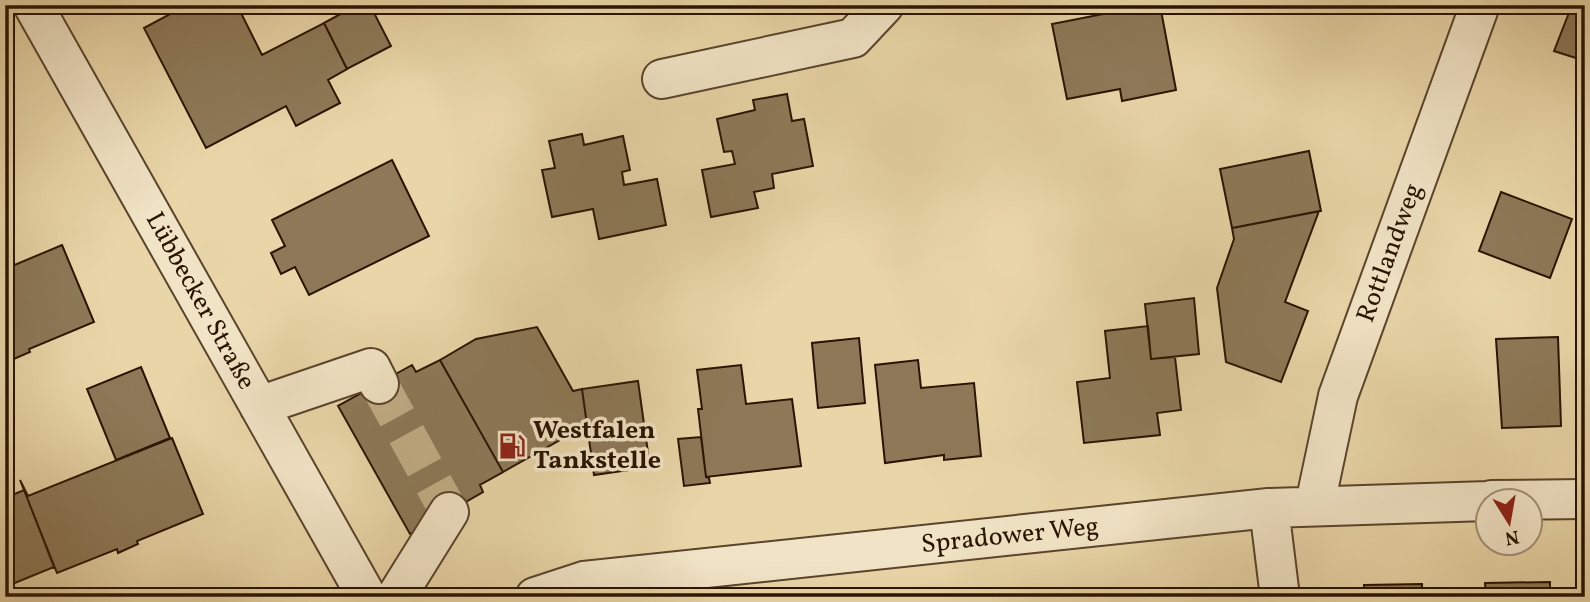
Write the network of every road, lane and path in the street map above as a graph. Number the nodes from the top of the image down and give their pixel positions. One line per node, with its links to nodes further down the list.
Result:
1 (33, 5): 6 (street, Lübbecker Straße)
2 (884, 5): 4 (street)
3 (1480, 5): 10 (street, Rottlandweg)
4 (662, 79)
5 (379, 384): 6 (street)
6 (259, 406): 13 (street, Lübbecker Straße)
7 (1544, 499): 8 (street, Spradower Weg)
8 (1585, 499)
9 (1474, 500): 10 (street, Spradower Weg)
10 (1315, 504): 11 (street, Spradower Weg)
11 (1269, 508): 15 (street, Spradower Weg); 16 (street)
12 (449, 512): 14 (street)
13 (367, 597)
14 (396, 597)
15 (535, 597)
16 (1280, 597)

